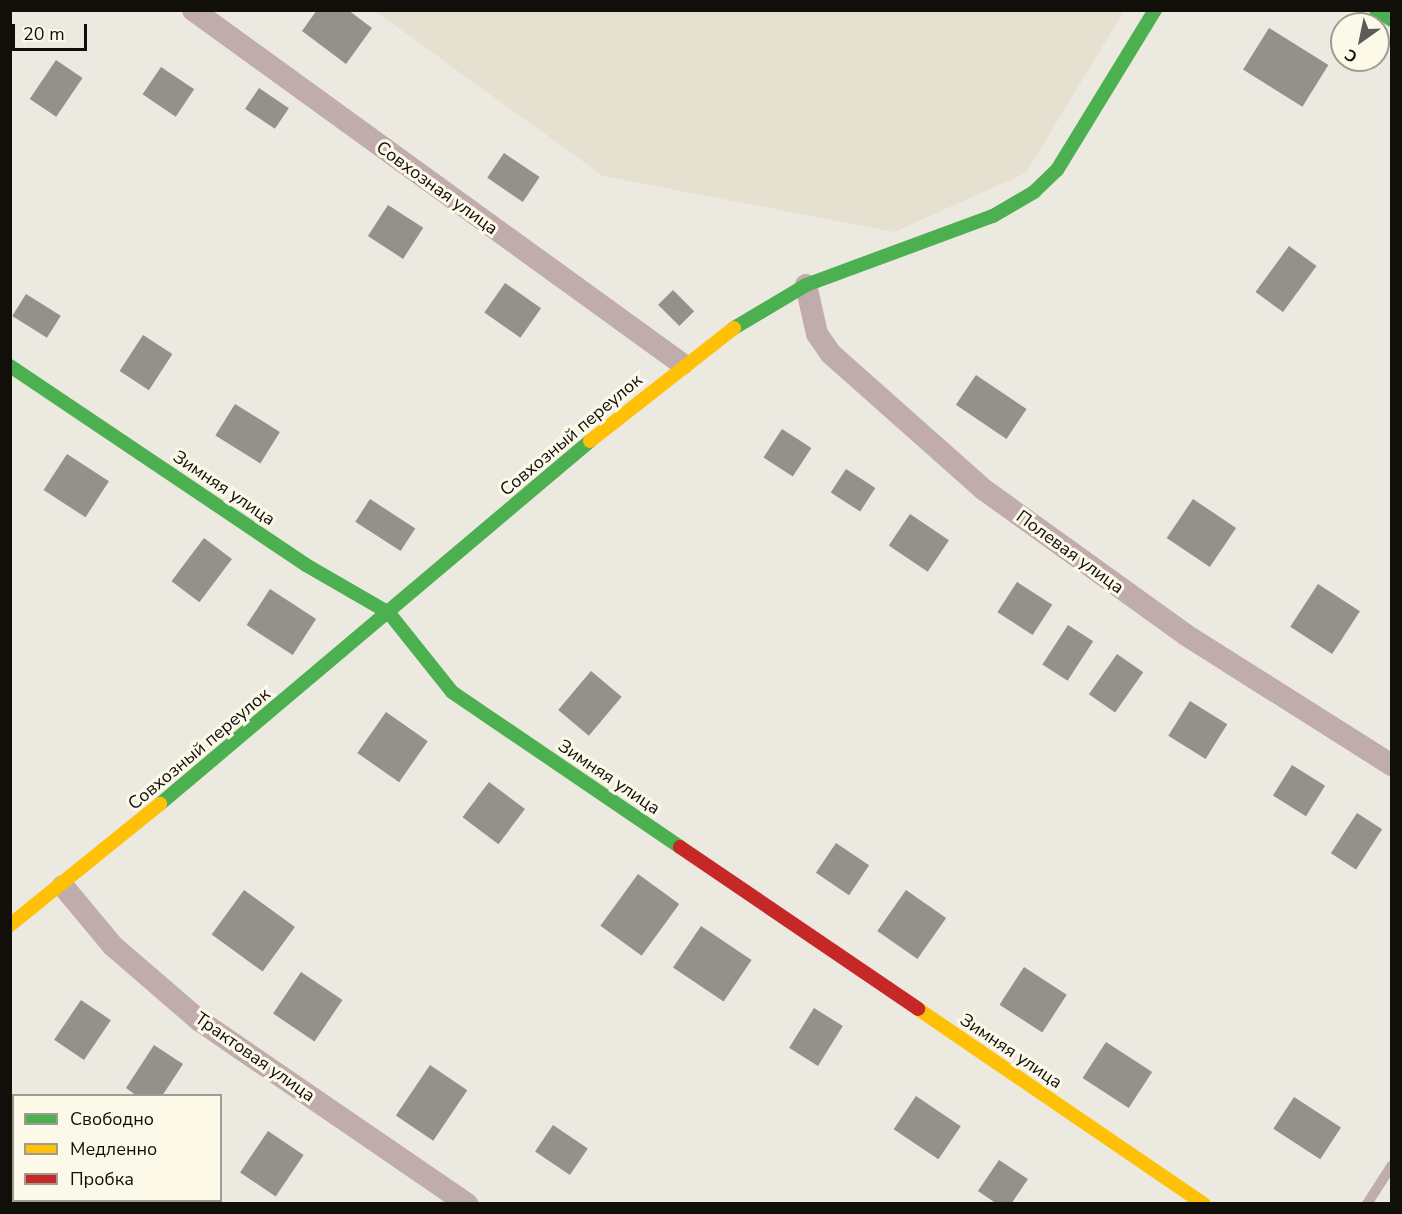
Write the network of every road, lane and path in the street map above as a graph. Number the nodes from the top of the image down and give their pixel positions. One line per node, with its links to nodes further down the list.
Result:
1 (193, 10): 6 (street, Совхозная улица)
2 (1155, 10): 5 (street, Совхозный переулок)
3 (1376, 10): 4 (street)
4 (1392, 20)
5 (806, 285): 6 (street, Совхозный переулок); 9 (street, Полевая улица)
6 (682, 364): 8 (street, Совхозный переулок)
7 (10, 366): 8 (street, Зимняя улица)
8 (389, 613): 10 (street, Совхозный переулок); 14 (street, Зимняя улица)
9 (1392, 765)
10 (63, 886): 11 (street, Совхозный переулок); 13 (street, Трактовая улица)
11 (10, 925)
12 (1392, 1165): 15 (lane)
13 (467, 1203)
14 (1204, 1203)
15 (1367, 1203)

